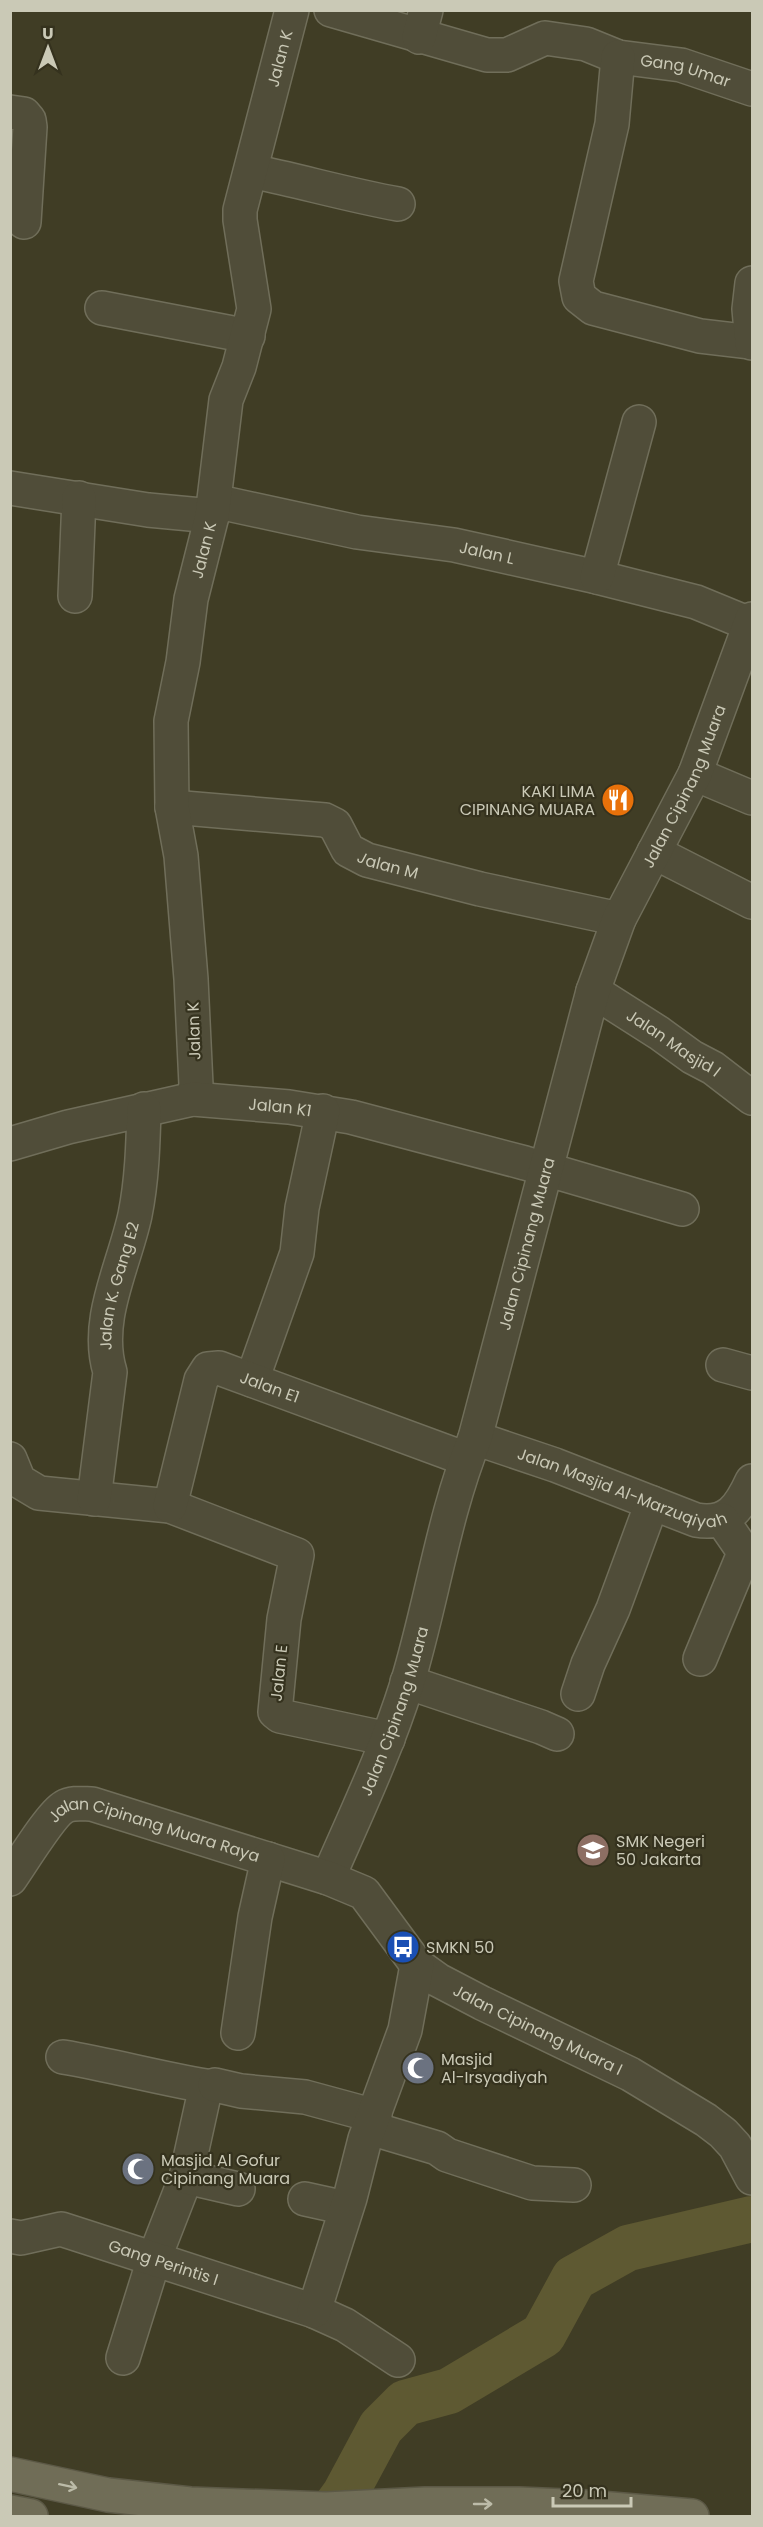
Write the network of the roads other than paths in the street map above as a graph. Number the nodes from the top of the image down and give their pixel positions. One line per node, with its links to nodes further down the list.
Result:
1 (292, 10): 9 (street, Jalan K)
2 (331, 10): 4 (street)
3 (546, 10): 5 (street)
4 (422, 24): 5 (street)
5 (537, 42): 6 (street, Gang Umar)
6 (618, 57): 7 (street, Gang Umar); 15 (street)
7 (753, 89)
8 (10, 112): 11 (street)
9 (251, 171): 10 (street); 14 (street, Jalan K)
10 (398, 204)
11 (24, 222)
12 (753, 284): 15 (street)
13 (102, 308): 14 (street)
14 (248, 336): 19 (street, Jalan K)
15 (752, 343)
16 (639, 422): 20 (street)
17 (10, 488): 18 (street, Jalan L)
18 (79, 498): 19 (street, Jalan L); 21 (street)
19 (213, 508): 20 (street, Jalan L); 25 (street, Jalan K)
20 (597, 577): 22 (street, Jalan L)
21 (75, 596)
22 (752, 623): 23 (street, Jalan Cipinang Muara)
23 (695, 774): 24 (street); 26 (street, Jalan Cipinang Muara)
24 (753, 798)
25 (172, 807): 28 (street, Jalan M); 31 (street, Jalan K)
26 (654, 852): 27 (street); 28 (street, Jalan Cipinang Muara)
27 (753, 902)
28 (619, 919): 29 (street, Jalan Cipinang Muara)
29 (593, 991): 30 (street, Jalan Masjid I); 35 (street, Jalan Cipinang Muara)
30 (753, 1098)
31 (193, 1099): 32 (street, Jalan K1); 33 (street, Jalan K1)
32 (144, 1109): 34 (street, Jalan K1); 41 (street, Jalan K. Gang E2)
33 (323, 1111): 35 (street, Jalan K1); 37 (street)
34 (10, 1144)
35 (547, 1170): 36 (street, Jalan K1); 38 (street, Jalan Cipinang Muara)
36 (682, 1209)
37 (252, 1380): 38 (street, Jalan E1); 43 (street, Jalan E1)
38 (471, 1448): 42 (street, Jalan Masjid Al-Marzuqiyah); 46 (street, Jalan Cipinang Muara)
39 (10, 1459): 41 (street)
40 (753, 1481): 44 (street, Jalan Masjid Al-Marzuqiyah)
41 (94, 1499): 43 (street)
42 (652, 1503): 44 (street, Jalan Masjid Al-Marzuqiyah); 47 (street)
43 (170, 1506): 49 (street, Jalan E)
44 (722, 1520): 45 (street)
45 (700, 1659)
46 (407, 1682): 48 (street); 49 (street, Jalan Cipinang Muara)
47 (578, 1694)
48 (557, 1734)
49 (388, 1738): 51 (street, Jalan Cipinang Muara)
50 (268, 1859): 51 (street, Jalan Cipinang Muara Raya); 52 (street, Jalan Cipinang Muara Raya); 54 (street)
51 (328, 1878): 53 (street, Jalan Cipinang Muara I)
52 (10, 1879)
53 (417, 1965): 57 (street); 58 (street, Jalan Cipinang Muara I)
54 (238, 2032)
55 (63, 2057): 59 (street)
56 (215, 2085): 57 (street)
57 (373, 2122): 60 (street); 63 (street)
58 (751, 2170)
59 (186, 2177): 61 (street); 65 (street)
60 (574, 2185)
61 (238, 2188)
62 (304, 2199): 63 (street)
63 (346, 2208): 66 (street)
64 (10, 2236): 65 (street, Gang Perintis I)
65 (154, 2259): 66 (street, Gang Perintis I); 67 (street)
66 (314, 2312): 68 (street, Gang Perintis I)
67 (123, 2358)
68 (398, 2361)
69 (10, 2474): 72 (main road, one-way to 72)
70 (10, 2512): 71 (main road)
71 (31, 2517)
72 (692, 2517)

